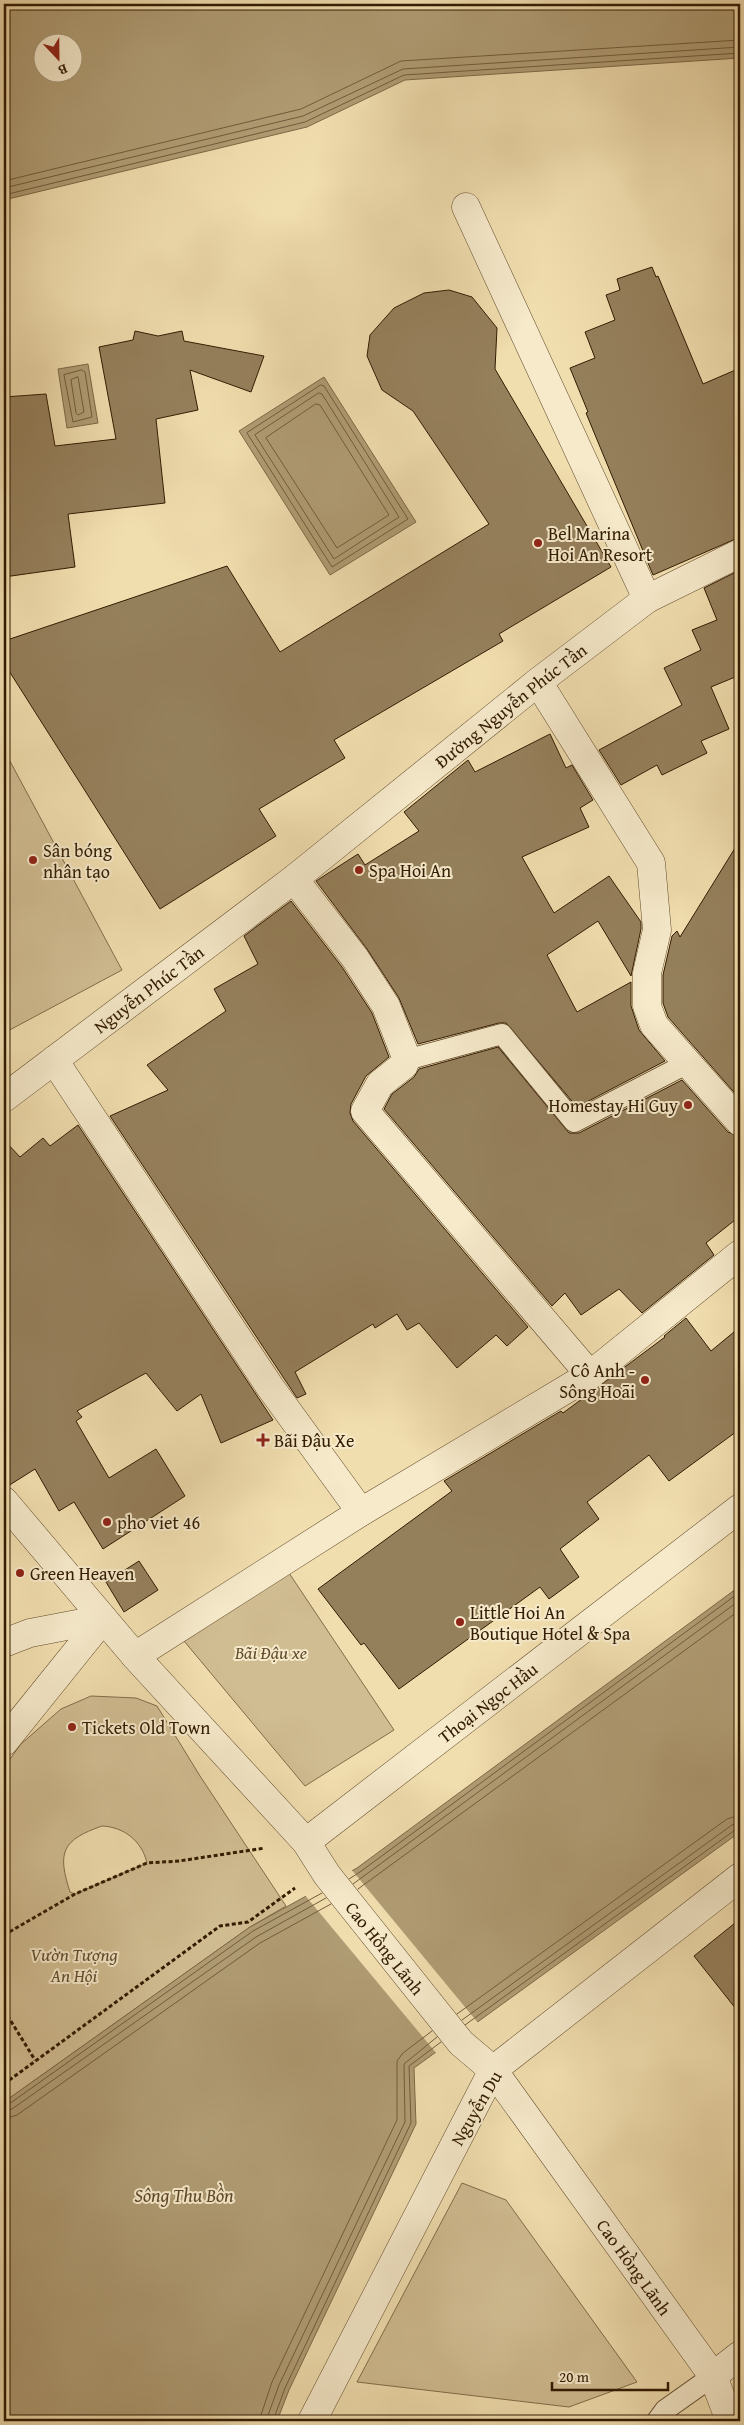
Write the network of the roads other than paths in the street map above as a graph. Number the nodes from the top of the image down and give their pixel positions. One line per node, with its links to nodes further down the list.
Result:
1 (466, 207): 3 (street)
2 (740, 553): 3 (street, Đường Nguyễn Phúc Tần)
3 (647, 600): 4 (street, Đường Nguyễn Phúc Tần)
4 (538, 682): 5 (street, Đường Nguyễn Phúc Tần); 8 (street)
5 (294, 878): 6 (street, Nguyễn Phúc Tần); 7 (street)
6 (54, 1060): 9 (street, Nguyễn Phúc Tần); 15 (street)
7 (406, 1060): 8 (lane); 12 (street)
8 (688, 1063): 10 (street)
9 (4, 1098)
10 (740, 1122)
11 (740, 1254): 12 (street)
12 (590, 1375): 15 (street)
13 (4, 1501): 16 (street, Cao Hồng Lãnh)
14 (740, 1508): 20 (street, Thoại Ngọc Hầu)
15 (361, 1512): 18 (street)
16 (103, 1619): 17 (street); 18 (street, Cao Hồng Lãnh); 19 (street)
17 (4, 1643)
18 (135, 1656): 20 (street, Cao Hồng Lãnh)
19 (4, 1742)
20 (306, 1842): 22 (street, Cao Hồng Lãnh)
21 (740, 1877): 22 (street, Nguyễn Du)
22 (493, 2070): 24 (street, Cao Hồng Lãnh); 25 (street, Nguyễn Du)
23 (740, 2355): 24 (street)
24 (713, 2376): 26 (lane); 27 (street, Cao Hồng Lãnh)
25 (312, 2421)
26 (656, 2421)
27 (730, 2421)

